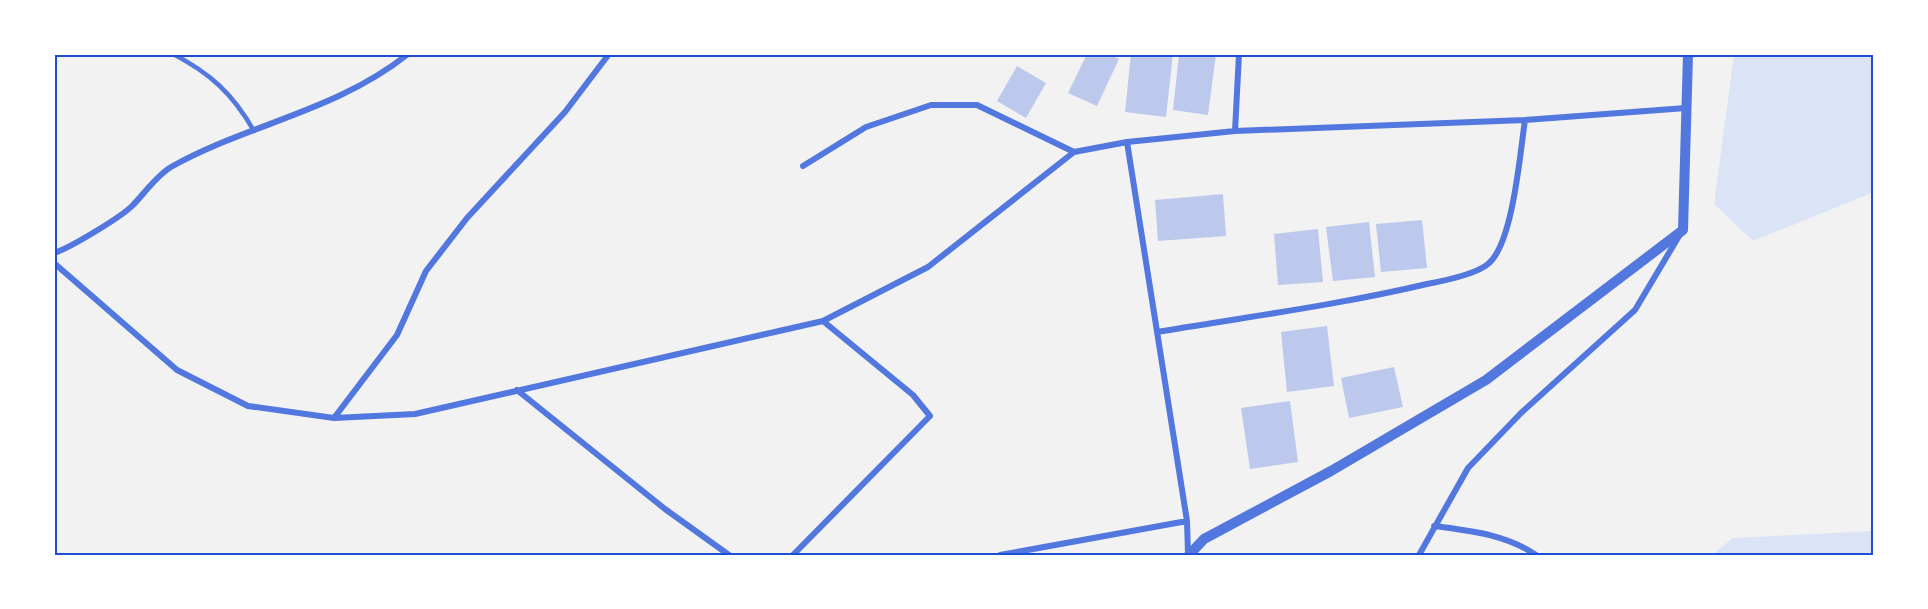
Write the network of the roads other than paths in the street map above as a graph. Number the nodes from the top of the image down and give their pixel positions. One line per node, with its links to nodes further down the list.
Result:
1 (173, 54): 8 (lane)
2 (408, 54): 8 (street)
3 (609, 54): 19 (street)
4 (1239, 54): 9 (street)
5 (1688, 54): 6 (street)
6 (1686, 108): 7 (street); 13 (street)
7 (1525, 120): 9 (street); 17 (street)
8 (254, 131): 14 (street)
9 (1235, 131): 10 (street)
10 (1127, 142): 11 (street); 17 (street)
11 (1074, 152): 12 (street); 16 (street)
12 (802, 166)
13 (1683, 230): 21 (street); 25 (street)
14 (54, 253)
15 (54, 263): 19 (street)
16 (823, 321): 18 (street); 23 (street)
17 (1157, 332): 20 (street)
18 (518, 390): 19 (street); 22 (street)
19 (334, 418)
20 (1187, 520): 24 (street); 25 (street)
21 (1434, 526): 26 (street); 27 (street)
22 (729, 555)
23 (793, 555)
24 (1000, 555)
25 (1188, 555)
26 (1419, 555)
27 (1536, 555)

